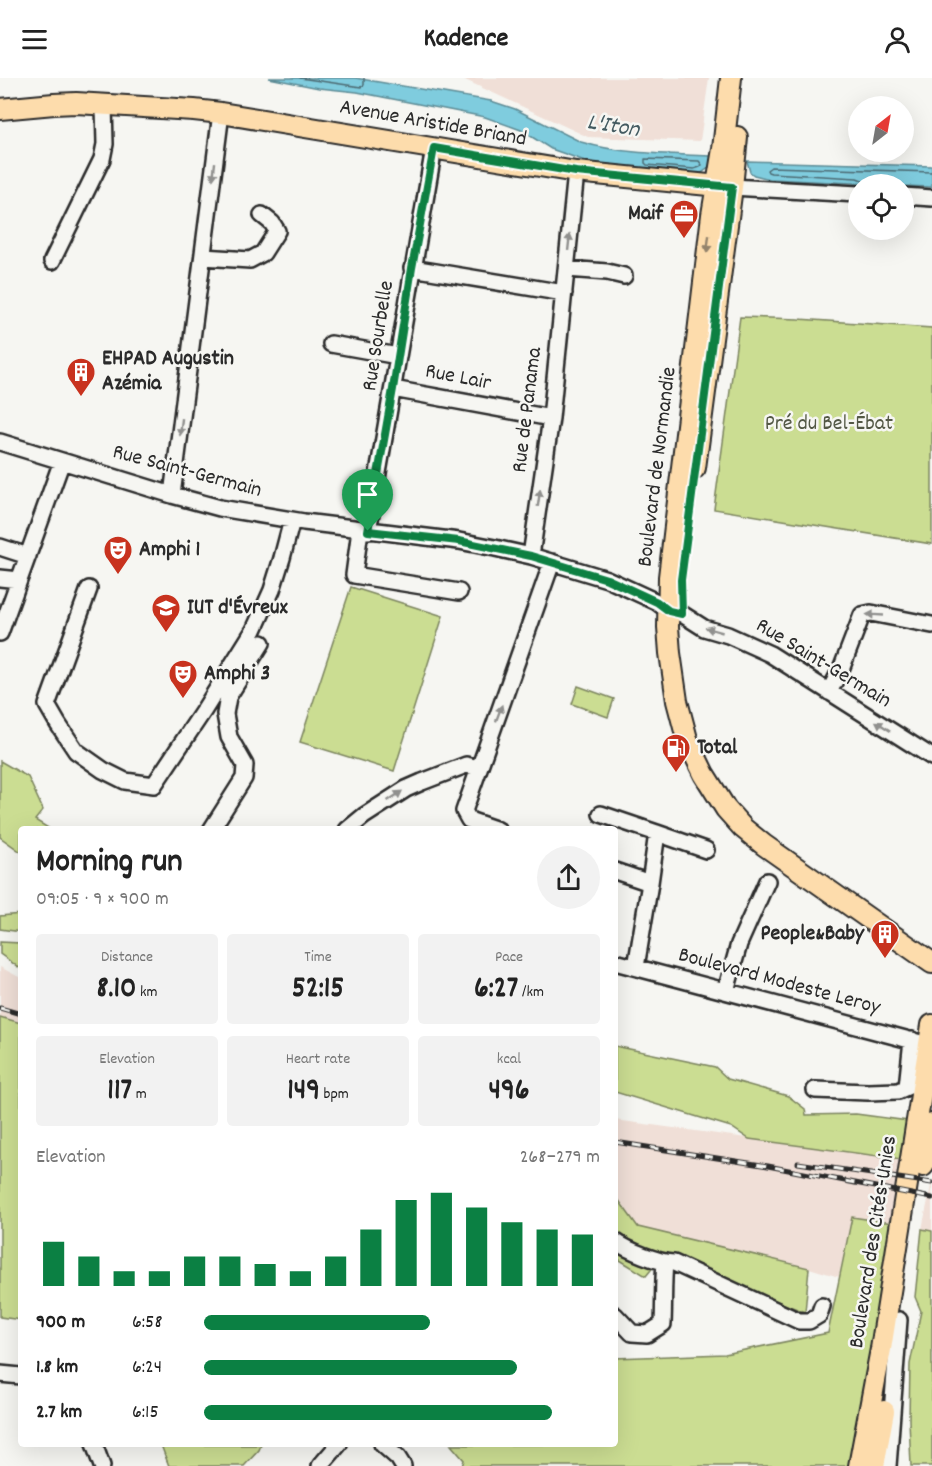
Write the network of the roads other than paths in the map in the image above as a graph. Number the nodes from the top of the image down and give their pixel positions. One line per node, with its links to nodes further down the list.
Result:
1 (731, 78): 8 (main road, Boulevard de Normandie)
2 (743, 78): 8 (main road, Boulevard de Normandie)
3 (104, 105): 4 (main road, Avenue Aristide Briand); 5 (main road, Avenue Aristide Briand); 14 (street)
4 (0, 110)
5 (221, 113): 6 (main road, Avenue Aristide Briand); 13 (street, one-way to 13)
6 (434, 148): 7 (main road, Avenue Aristide Briand); 15 (street, Rue Sourbelle)
7 (576, 172): 8 (main road, Avenue Aristide Briand); 16 (street, Rue de Panama, one-way to 7)
8 (724, 186): 9 (street, Avenue Aristide Briand); 37 (main road, Boulevard de Normandie)
9 (848, 193)
10 (914, 197): 11 (street)
11 (932, 198)
12 (262, 215): 13 (street)
13 (203, 257): 25 (street, one-way to 25)
14 (52, 261)
15 (412, 268): 18 (street); 20 (street, Rue Sourbelle)
16 (567, 269): 17 (street); 18 (street, Rue de Panama)
17 (624, 276)
18 (564, 293): 22 (street, Rue de Panama)
19 (331, 344): 20 (street)
20 (398, 356): 21 (street, Rue Sourbelle)
21 (393, 389): 22 (street, Rue Lair); 27 (street, Rue Sourbelle)
22 (551, 418): 30 (street, Rue de Panama, one-way to 22)
23 (0, 442): 24 (street, Rue Saint-Germain)
24 (62, 461): 25 (street, Rue Saint-Germain); 29 (street)
25 (172, 495): 26 (street, Rue Saint-Germain)
26 (292, 520): 27 (street, Rue Saint-Germain); 34 (street)
27 (364, 530): 30 (street, Rue Saint-Germain); 35 (street, Rue Sourbelle)
28 (0, 547): 29 (street)
29 (28, 556): 33 (street)
30 (531, 556): 31 (street, Rue Saint-Germain)
31 (552, 562): 37 (street, Rue Saint-Germain); 43 (street, one-way to 31)
32 (0, 578): 33 (street)
33 (19, 580): 36 (street)
34 (89, 589)
35 (459, 592)
36 (6, 603): 39 (street)
37 (675, 612): 41 (street, Rue Saint-Germain, one-way to 37); 53 (main road, Boulevard de Normandie)
38 (932, 625): 41 (street, one-way to 41)
39 (0, 633)
40 (262, 643): 45 (street)
41 (829, 692): 42 (street, Rue Saint-Germain, one-way to 41)
42 (932, 757)
43 (479, 768): 46 (street, one-way to 43); 47 (street)
44 (601, 814): 48 (street)
45 (214, 826)
46 (352, 826)
47 (486, 826)
48 (657, 834): 49 (street); 52 (street)
49 (706, 849)
50 (618, 872): 52 (street)
51 (766, 881): 58 (street)
52 (650, 883): 56 (street)
53 (918, 945): 55 (main road); 57 (main road)
54 (618, 963): 56 (street, Boulevard Modeste Leroy)
55 (932, 963)
56 (636, 967): 58 (street, Boulevard Modeste Leroy)
57 (932, 974)
58 (726, 991): 60 (street, Boulevard Modeste Leroy)
59 (932, 1024): 60 (main road, Boulevard des Cités-Unies)
60 (924, 1044): 61 (street); 76 (main road, Boulevard des Cités-Unies)
61 (815, 1090)
62 (932, 1124): 67 (main road, Boulevard des Cités-Unies)
63 (618, 1243): 64 (street)
64 (665, 1263): 65 (street); 66 (street)
65 (822, 1306)
66 (618, 1318)
67 (899, 1320): 77 (main road, Boulevard des Cités-Unies); 78 (street)
68 (0, 1374): 69 (street)
69 (18, 1376)
70 (95, 1447): 73 (street)
71 (336, 1447): 74 (street)
72 (385, 1447): 75 (street)
73 (102, 1466)
74 (320, 1466)
75 (403, 1466)
76 (859, 1466)
77 (874, 1466)
78 (888, 1466)

